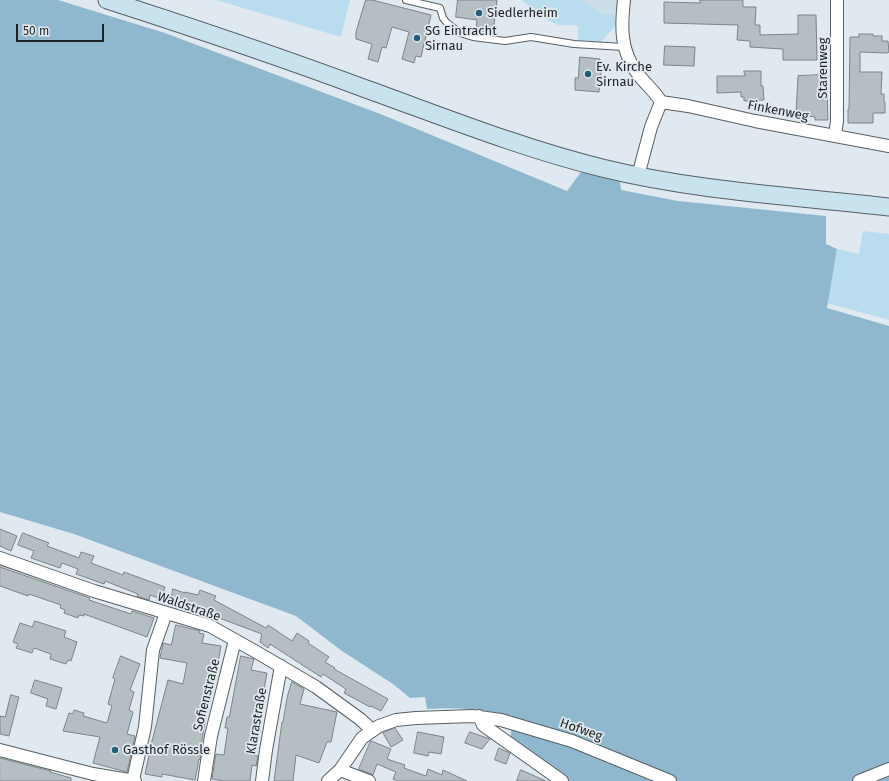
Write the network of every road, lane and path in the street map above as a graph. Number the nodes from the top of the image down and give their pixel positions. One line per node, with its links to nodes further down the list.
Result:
1 (107, 0): 9 (main road)
2 (406, 0): 5 (lane)
3 (624, 0): 5 (street)
4 (837, 0): 7 (street, Starenweg)
5 (624, 47): 6 (street)
6 (661, 102): 7 (street, Finkenweg); 9 (street)
7 (835, 135): 8 (street, Finkenweg)
8 (889, 146)
9 (638, 176): 10 (main road)
10 (889, 207)
11 (0, 558): 12 (street, Waldstraße)
12 (166, 613): 13 (street, Waldstraße); 21 (street)
13 (235, 640): 14 (street, Waldstraße); 22 (street, Sofienstraße)
14 (281, 666): 16 (street, Waldstraße); 23 (street, Klarastraße)
15 (479, 716): 16 (street, Hofweg); 26 (street); 27 (street, Hofweg)
16 (372, 730): 19 (street)
17 (0, 750): 20 (street)
18 (889, 769): 28 (street)
19 (340, 776): 24 (street); 25 (street)
20 (93, 778): 21 (street)
21 (134, 781)
22 (204, 781)
23 (262, 781)
24 (328, 781)
25 (369, 781)
26 (562, 781)
27 (670, 781)
28 (859, 781)

